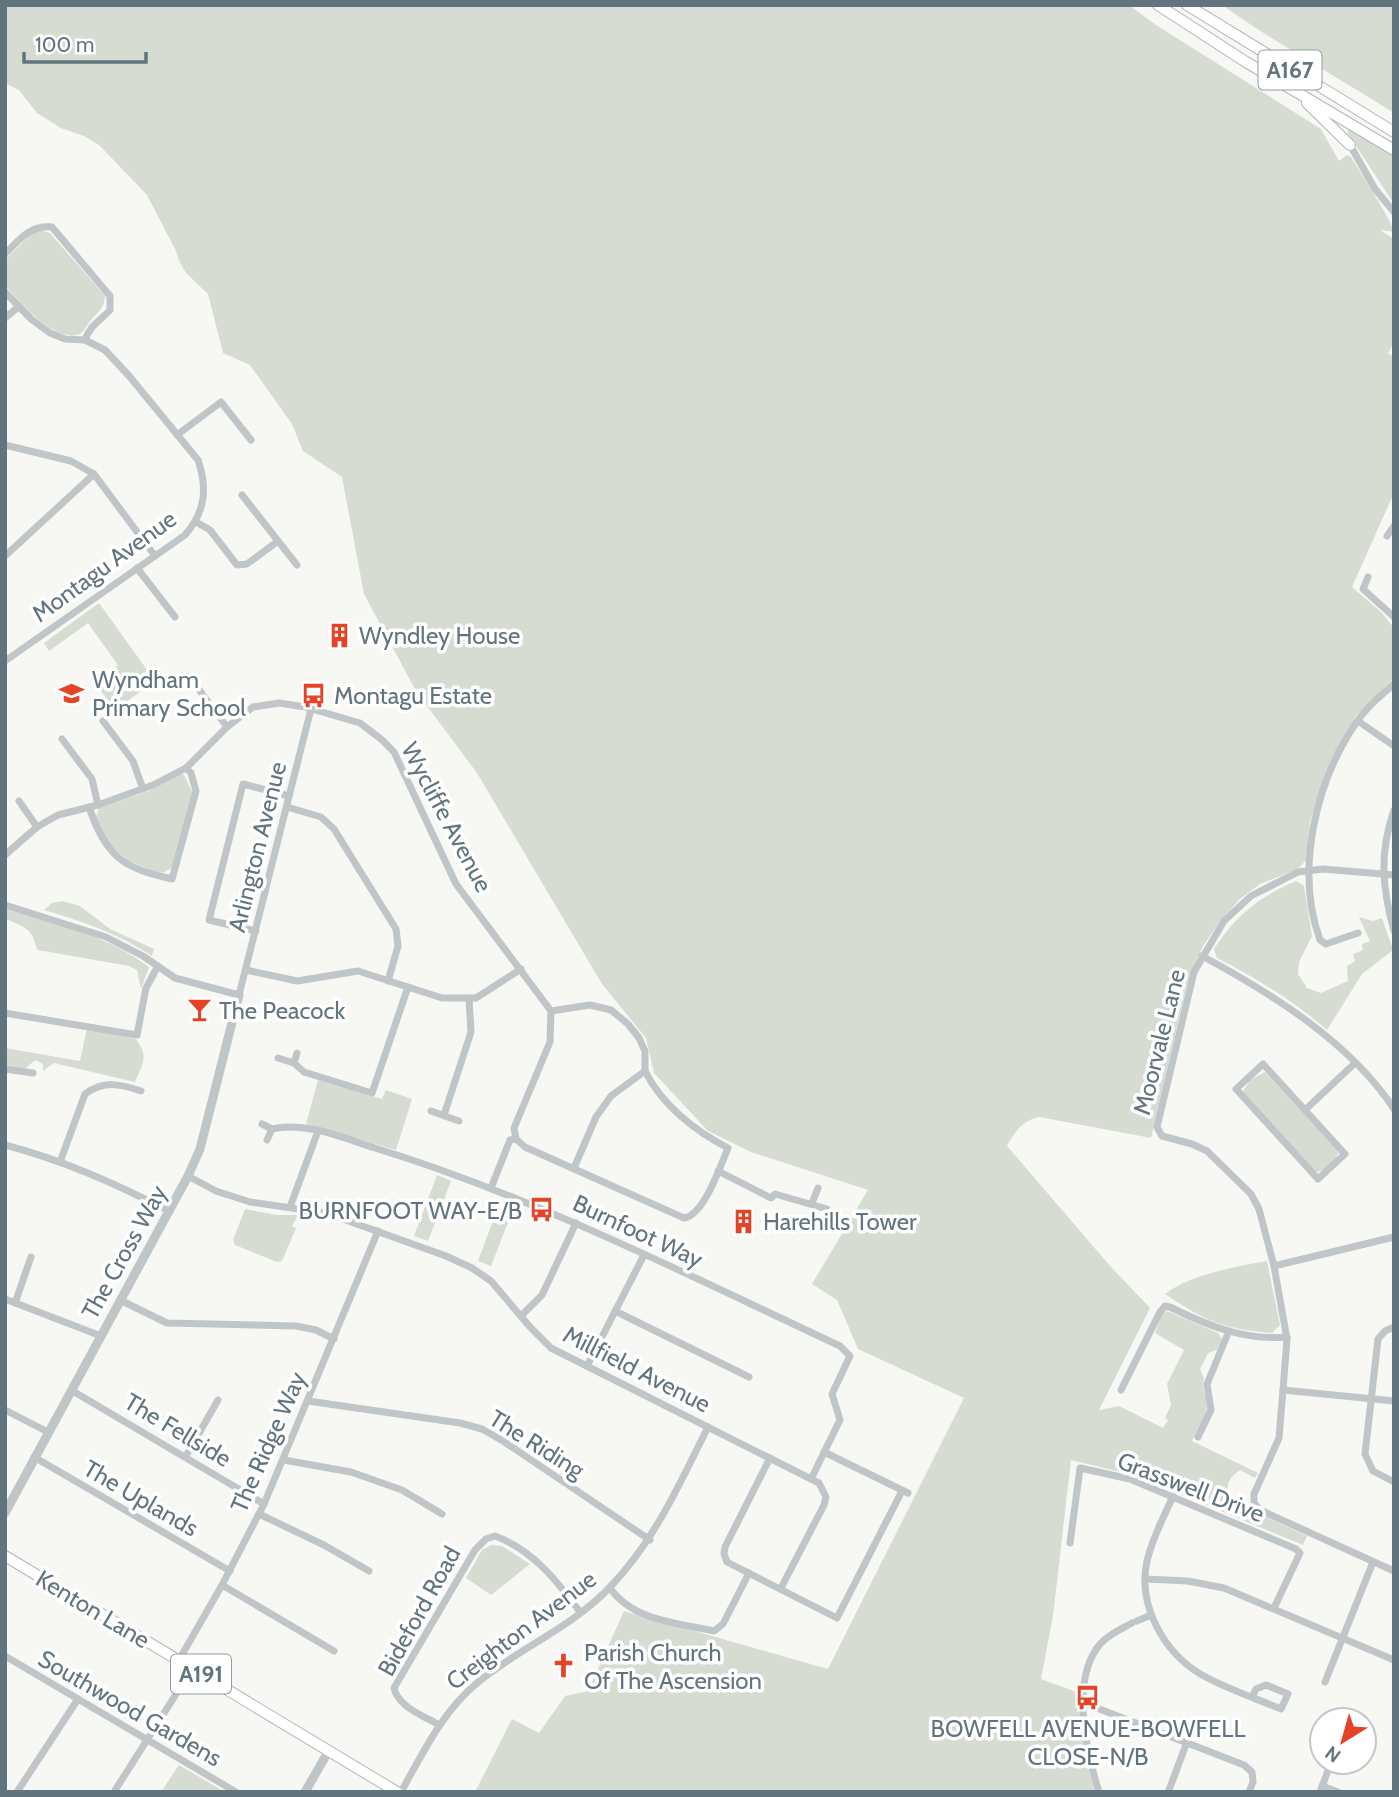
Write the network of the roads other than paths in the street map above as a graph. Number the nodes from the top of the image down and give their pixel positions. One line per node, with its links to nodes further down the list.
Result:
1 (1158, 5): 3 (main road, A167)
2 (1188, 5): 4 (main road, A167)
3 (1295, 92): 5 (main road); 6 (main road, A167)
4 (1394, 132)
5 (1350, 145): 7 (street)
6 (1394, 150)
7 (1394, 212)
8 (5, 254): 12 (street)
9 (5, 292): 10 (street, Montagu Avenue)
10 (18, 307): 11 (street); 12 (street, Montagu Avenue)
11 (5, 318)
12 (85, 340): 13 (street, Montagu Avenue)
13 (177, 435): 14 (street); 18 (street, Montagu Avenue)
14 (251, 440)
15 (5, 445): 16 (street)
16 (94, 474): 22 (street); 23 (street)
17 (247, 496): 21 (street)
18 (195, 522): 21 (street); 23 (street, Montagu Avenue)
19 (1394, 526): 20 (street)
20 (1387, 536)
21 (278, 541): 24 (street)
22 (5, 556)
23 (155, 556): 25 (street, Montagu Avenue)
24 (296, 559)
25 (138, 568): 27 (street); 29 (street, Montagu Avenue)
26 (1367, 577): 28 (street)
27 (175, 617)
28 (1394, 617)
29 (5, 661)
30 (1394, 684): 33 (street)
31 (197, 687): 35 (street)
32 (311, 709): 35 (street, Wycliffe Avenue); 40 (street, Arlington Avenue); 57 (street, Wycliffe Avenue)
33 (1358, 720): 37 (street); 48 (street)
34 (103, 721): 39 (street)
35 (227, 727): 38 (street, Wycliffe Avenue)
36 (62, 739): 42 (street)
37 (1394, 746)
38 (186, 768): 39 (street, Wycliffe Avenue); 43 (street)
39 (143, 789): 42 (street, Wycliffe Avenue)
40 (289, 796): 44 (street, Arlington Avenue); 53 (street)
41 (19, 802): 46 (street)
42 (98, 804): 43 (street, Wycliffe Avenue)
43 (89, 807): 46 (street, Wycliffe Avenue)
44 (286, 807): 53 (street, Arlington Avenue); 59 (street)
45 (1394, 810): 49 (street)
46 (37, 827): 47 (street, Wycliffe Avenue)
47 (5, 855)
48 (1308, 870): 49 (street); 54 (street); 55 (street, Moorvale Lane)
49 (1383, 875): 50 (street); 52 (street)
50 (1394, 875)
51 (5, 905): 56 (street)
52 (1394, 930)
53 (256, 931): 58 (street, Arlington Avenue)
54 (1358, 933)
55 (1202, 956): 68 (street); 101 (street, Moorvale Lane)
56 (158, 967): 61 (street); 64 (street)
57 (521, 969): 62 (street); 63 (street, Wycliffe Avenue)
58 (246, 970): 59 (street); 61 (street, Arlington Avenue)
59 (388, 981): 60 (street)
60 (408, 987): 62 (street); 73 (street)
61 (239, 995): 89 (street, The Cross Way)
62 (469, 998): 78 (street)
63 (551, 1011): 70 (street); 83 (street)
64 (5, 1013)
65 (297, 1053): 67 (street)
66 (278, 1058): 67 (street)
67 (294, 1063): 73 (street)
68 (1355, 1063): 75 (street); 76 (street)
69 (5, 1069): 71 (street)
70 (645, 1071): 87 (street); 88 (street)
71 (33, 1073)
72 (141, 1091): 86 (street)
73 (372, 1093): 74 (street)
74 (382, 1096)
75 (1304, 1110): 75 (street)
76 (1394, 1110)
77 (431, 1111): 78 (street)
78 (444, 1115): 79 (street)
79 (459, 1121)
80 (262, 1124): 81 (street, Burnfoot Way)
81 (272, 1129): 82 (street, Burnfoot Way); 84 (street)
82 (318, 1131): 90 (street, Burnfoot Way); 93 (street)
83 (516, 1139): 87 (street); 90 (street)
84 (267, 1140)
85 (5, 1145): 86 (street)
86 (60, 1162): 95 (street)
87 (573, 1168): 88 (street)
88 (718, 1171): 92 (street)
89 (188, 1176): 93 (street, Millfield Avenue); 95 (street, The Cross Way)
90 (491, 1188): 96 (street, Burnfoot Way)
91 (818, 1188): 92 (street)
92 (812, 1203): 94 (street)
93 (290, 1207): 97 (street, Millfield Avenue)
94 (827, 1209)
95 (169, 1211): 103 (street, The Cross Way)
96 (576, 1223): 99 (street, Burnfoot Way); 106 (street)
97 (378, 1231): 106 (street, Millfield Avenue); 111 (street, The Ridge Way)
98 (1394, 1237): 101 (street)
99 (644, 1255): 105 (street); 125 (street, Burnfoot Way)
100 (31, 1257): 104 (street)
101 (1274, 1266): 110 (street)
102 (5, 1299): 104 (street)
103 (120, 1300): 109 (street, The Cross Way); 111 (street)
104 (15, 1303): 109 (street)
105 (615, 1311): 112 (street); 113 (street)
106 (521, 1316): 112 (street, Millfield Avenue)
107 (1394, 1327): 117 (street)
108 (1229, 1331): 110 (street); 115 (street); 124 (street)
109 (101, 1336): 114 (street, The Cross Way)
110 (1287, 1337): 116 (street)
111 (334, 1339): 119 (street, The Ridge Way)
112 (587, 1366): 122 (street, Millfield Avenue)
113 (749, 1377)
114 (71, 1390): 123 (street, The Cross Way); 126 (street, The Fellside)
115 (1121, 1390)
116 (1283, 1390): 117 (street); 140 (street)
117 (1370, 1399): 120 (street); 131 (street)
118 (218, 1400): 126 (street)
119 (308, 1401): 129 (street, The Ridge Way); 137 (street, The Riding)
120 (1394, 1401)
121 (5, 1410): 123 (street)
122 (708, 1427): 128 (street, Millfield Avenue); 137 (street, Creighton Avenue)
123 (48, 1432): 127 (street, The Cross Way)
124 (1198, 1437)
125 (824, 1452): 130 (street, Burnfoot Way); 148 (street)
126 (186, 1456): 133 (street, The Fellside)
127 (34, 1457): 134 (street, The Cross Way); 141 (street, The Uplands)
128 (770, 1458): 130 (street, Millfield Avenue); 144 (street)
129 (284, 1460): 133 (street, The Ridge Way); 136 (street)
130 (811, 1479): 148 (street)
131 (1394, 1482)
132 (1173, 1496): 138 (street, Grasswell Drive); 145 (street); 149 (street, Grasswell Drive)
133 (264, 1504): 135 (street, The Ridge Way)
134 (5, 1513)
135 (258, 1514): 141 (street, The Ridge Way); 142 (street)
136 (442, 1514)
137 (650, 1540): 147 (street, Creighton Avenue)
138 (1069, 1543)
139 (5, 1556): 155 (main road, Kenton Lane / A191)
140 (1373, 1562): 143 (street); 152 (street)
141 (230, 1571): 146 (street, The Ridge Way)
142 (369, 1571)
143 (1394, 1571)
144 (749, 1573): 147 (street); 148 (street)
145 (1146, 1579): 149 (street); 151 (street)
146 (222, 1585): 153 (street); 155 (street, The Ridge Way)
147 (610, 1588): 150 (street, Creighton Avenue)
148 (780, 1588)
149 (1274, 1608): 152 (street)
150 (580, 1612): 162 (street, Creighton Avenue); 162 (street, Bideford Road)
151 (1151, 1615): 159 (street); 161 (street)
152 (1341, 1638): 156 (street); 158 (street)
153 (334, 1651)
154 (7, 1660): 160 (street, Southwood Gardens)
155 (179, 1660): 157 (main road, Kenton Lane / A191)
156 (1394, 1660)
157 (192, 1669): 163 (street); 165 (main road, Kenton Lane / A191)
158 (1325, 1682)
159 (1252, 1697): 159 (street)
160 (78, 1699): 163 (street, Southwood Gardens); 168 (street)
161 (1084, 1703): 164 (street); 173 (street)
162 (439, 1725): 172 (street, Creighton Avenue)
163 (148, 1741): 169 (street); 170 (street, Southwood Gardens)
164 (1187, 1742): 167 (street); 174 (street)
165 (328, 1752): 171 (street); 172 (main road, Kenton Lane / A191)
166 (1321, 1789): 175 (street)
167 (1169, 1790)
168 (17, 1792)
169 (114, 1792)
170 (236, 1792)
171 (305, 1792)
172 (399, 1792)
173 (1099, 1792)
174 (1249, 1792)
175 (1338, 1792)

